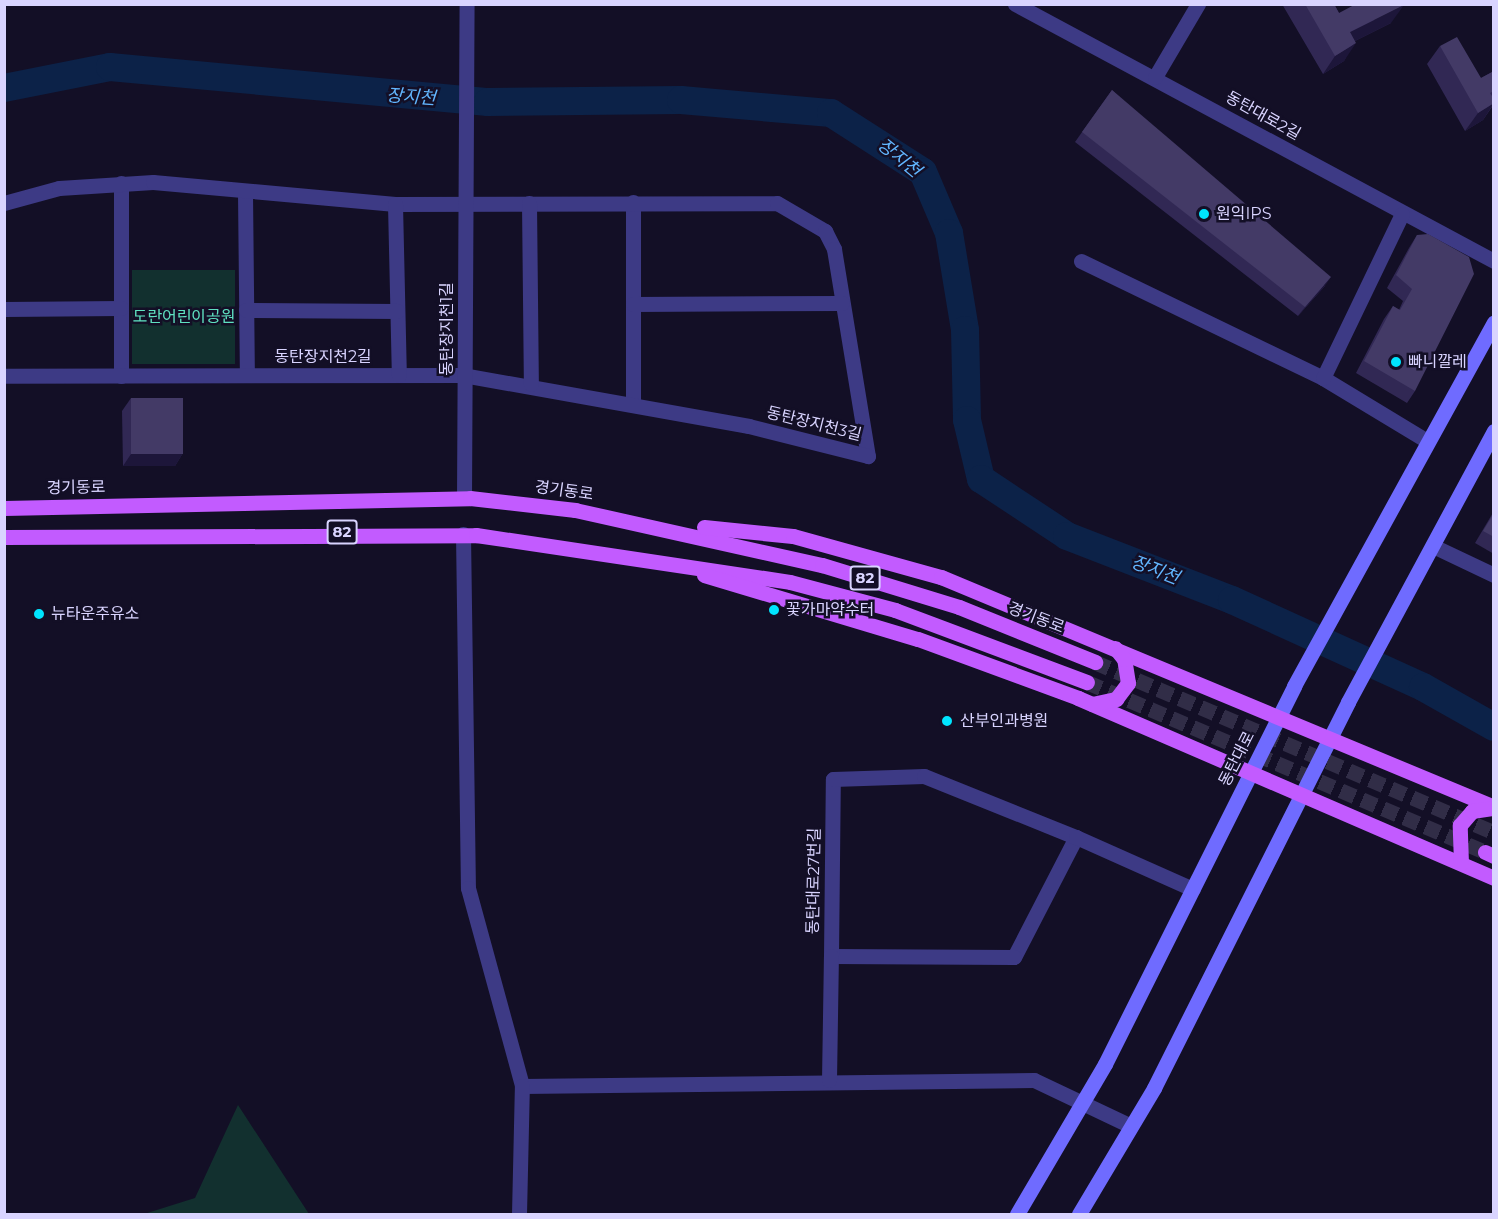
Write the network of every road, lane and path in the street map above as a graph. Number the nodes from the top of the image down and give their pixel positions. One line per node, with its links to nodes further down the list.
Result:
1 (467, 4): 11 (street, 동탄장지천1길)
2 (1015, 4): 4 (street, 동탄대로2길)
3 (1198, 4): 4 (street)
4 (1155, 77): 12 (street, 동탄대로2길)
5 (121, 183): 6 (street); 8 (street); 17 (street)
6 (245, 193): 10 (street); 19 (street)
7 (633, 202): 9 (street, 동탄장지천3길); 15 (street, 동탄장지천3길); 16 (street)
8 (4, 203)
9 (529, 203): 11 (street, 동탄장지천3길); 28 (street)
10 (395, 204): 11 (street); 20 (street)
11 (466, 205): 24 (street, 동탄장지천1길)
12 (1402, 214): 14 (street, 동탄대로2길); 27 (street)
13 (1081, 261): 27 (street)
14 (1494, 261)
15 (842, 303): 16 (street); 29 (street, 동탄장지천3길)
16 (633, 304): 29 (street)
17 (121, 308): 18 (street); 26 (street)
18 (4, 309)
19 (246, 310): 20 (street); 22 (street)
20 (397, 311): 23 (street)
21 (1494, 322): 31 (main road, 동탄대로)
22 (247, 375): 23 (street, 동탄장지천2길); 26 (street, 동탄장지천2길)
23 (399, 375): 24 (street, 동탄장지천2길)
24 (464, 375): 28 (street, 동탄장지천3길); 32 (street, 동탄장지천1길)
25 (4, 376): 26 (street, 동탄장지천2길)
26 (121, 376)
27 (1323, 378): 31 (street)
28 (531, 384): 29 (street, 동탄장지천3길)
29 (633, 404)
30 (1494, 431): 37 (main road)
31 (1427, 441): 44 (main road, 동탄대로)
32 (464, 498): 33 (main road, 경기동로 / 82); 34 (main road, 경기동로 / 82)
33 (4, 508)
34 (627, 518): 40 (main road); 41 (main road, 경기동로 / 82)
35 (463, 534): 36 (main road, 82); 38 (main road, 82); 55 (street)
36 (4, 537)
37 (1433, 546): 39 (street); 45 (main road)
38 (676, 564): 42 (main road, 82); 43 (main road)
39 (1494, 575)
40 (1115, 648): 43 (main road); 44 (main road)
41 (1095, 662)
42 (1088, 682)
43 (1092, 704): 46 (main road)
44 (1280, 715): 45 (main road); 46 (main road, 동탄대로)
45 (1330, 739): 47 (main road); 48 (main road)
46 (1251, 772): 47 (main road); 52 (main road, 동탄대로)
47 (1302, 795): 50 (main road); 57 (main road)
48 (1494, 807): 50 (main road)
49 (1076, 837): 52 (street, 동탄대로27번길); 53 (street, 동탄대로27번길); 53 (street, 동탄대로27번길)
50 (1461, 863): 51 (main road)
51 (1494, 878)
52 (1192, 889): 56 (main road, 동탄대로)
53 (831, 956): 54 (street)
54 (830, 1080): 55 (street); 56 (street)
55 (522, 1086): 58 (street)
56 (1080, 1102): 57 (street); 59 (main road, 동탄대로)
57 (1131, 1126): 60 (main road)
58 (519, 1215)
59 (1017, 1215)
60 (1079, 1215)

